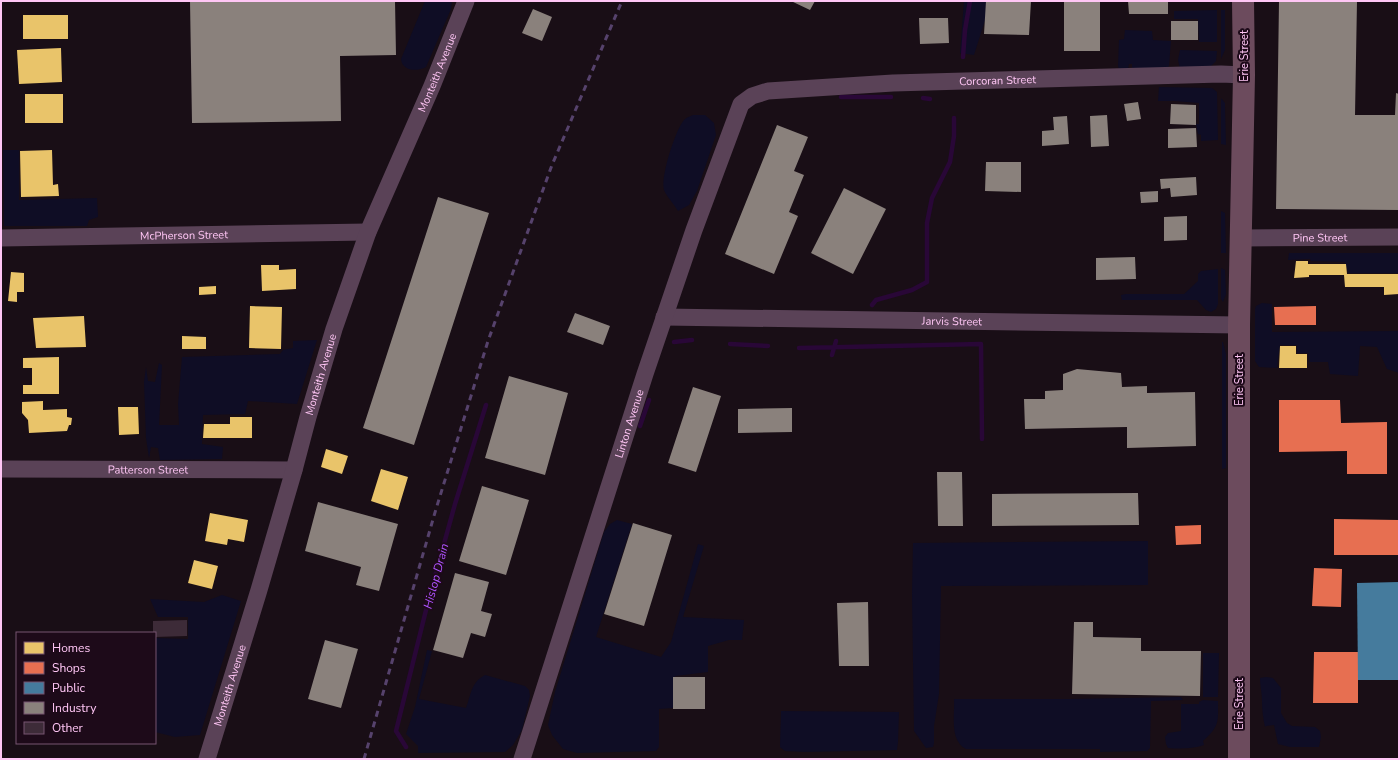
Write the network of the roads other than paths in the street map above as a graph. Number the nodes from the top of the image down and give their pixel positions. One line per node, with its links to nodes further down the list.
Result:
1 (466, 1): 5 (street, Monteith Avenue)
2 (1243, 1): 3 (main road, Erie Street)
3 (1244, 75): 4 (street, Corcoran Street); 8 (main road, Erie Street)
4 (752, 96): 9 (street, Linton Avenue)
5 (368, 232): 7 (street, McPherson Street); 12 (street, Monteith Avenue)
6 (1399, 237): 8 (street, Pine Street)
7 (1, 238)
8 (1241, 238): 10 (main road, Erie Street)
9 (664, 317): 10 (street, Jarvis Street); 14 (street, Linton Avenue)
10 (1239, 325): 15 (main road, Erie Street)
11 (1, 469): 12 (street, Patterson Street)
12 (294, 470): 13 (street, Monteith Avenue)
13 (207, 759)
14 (522, 759)
15 (1239, 759)

